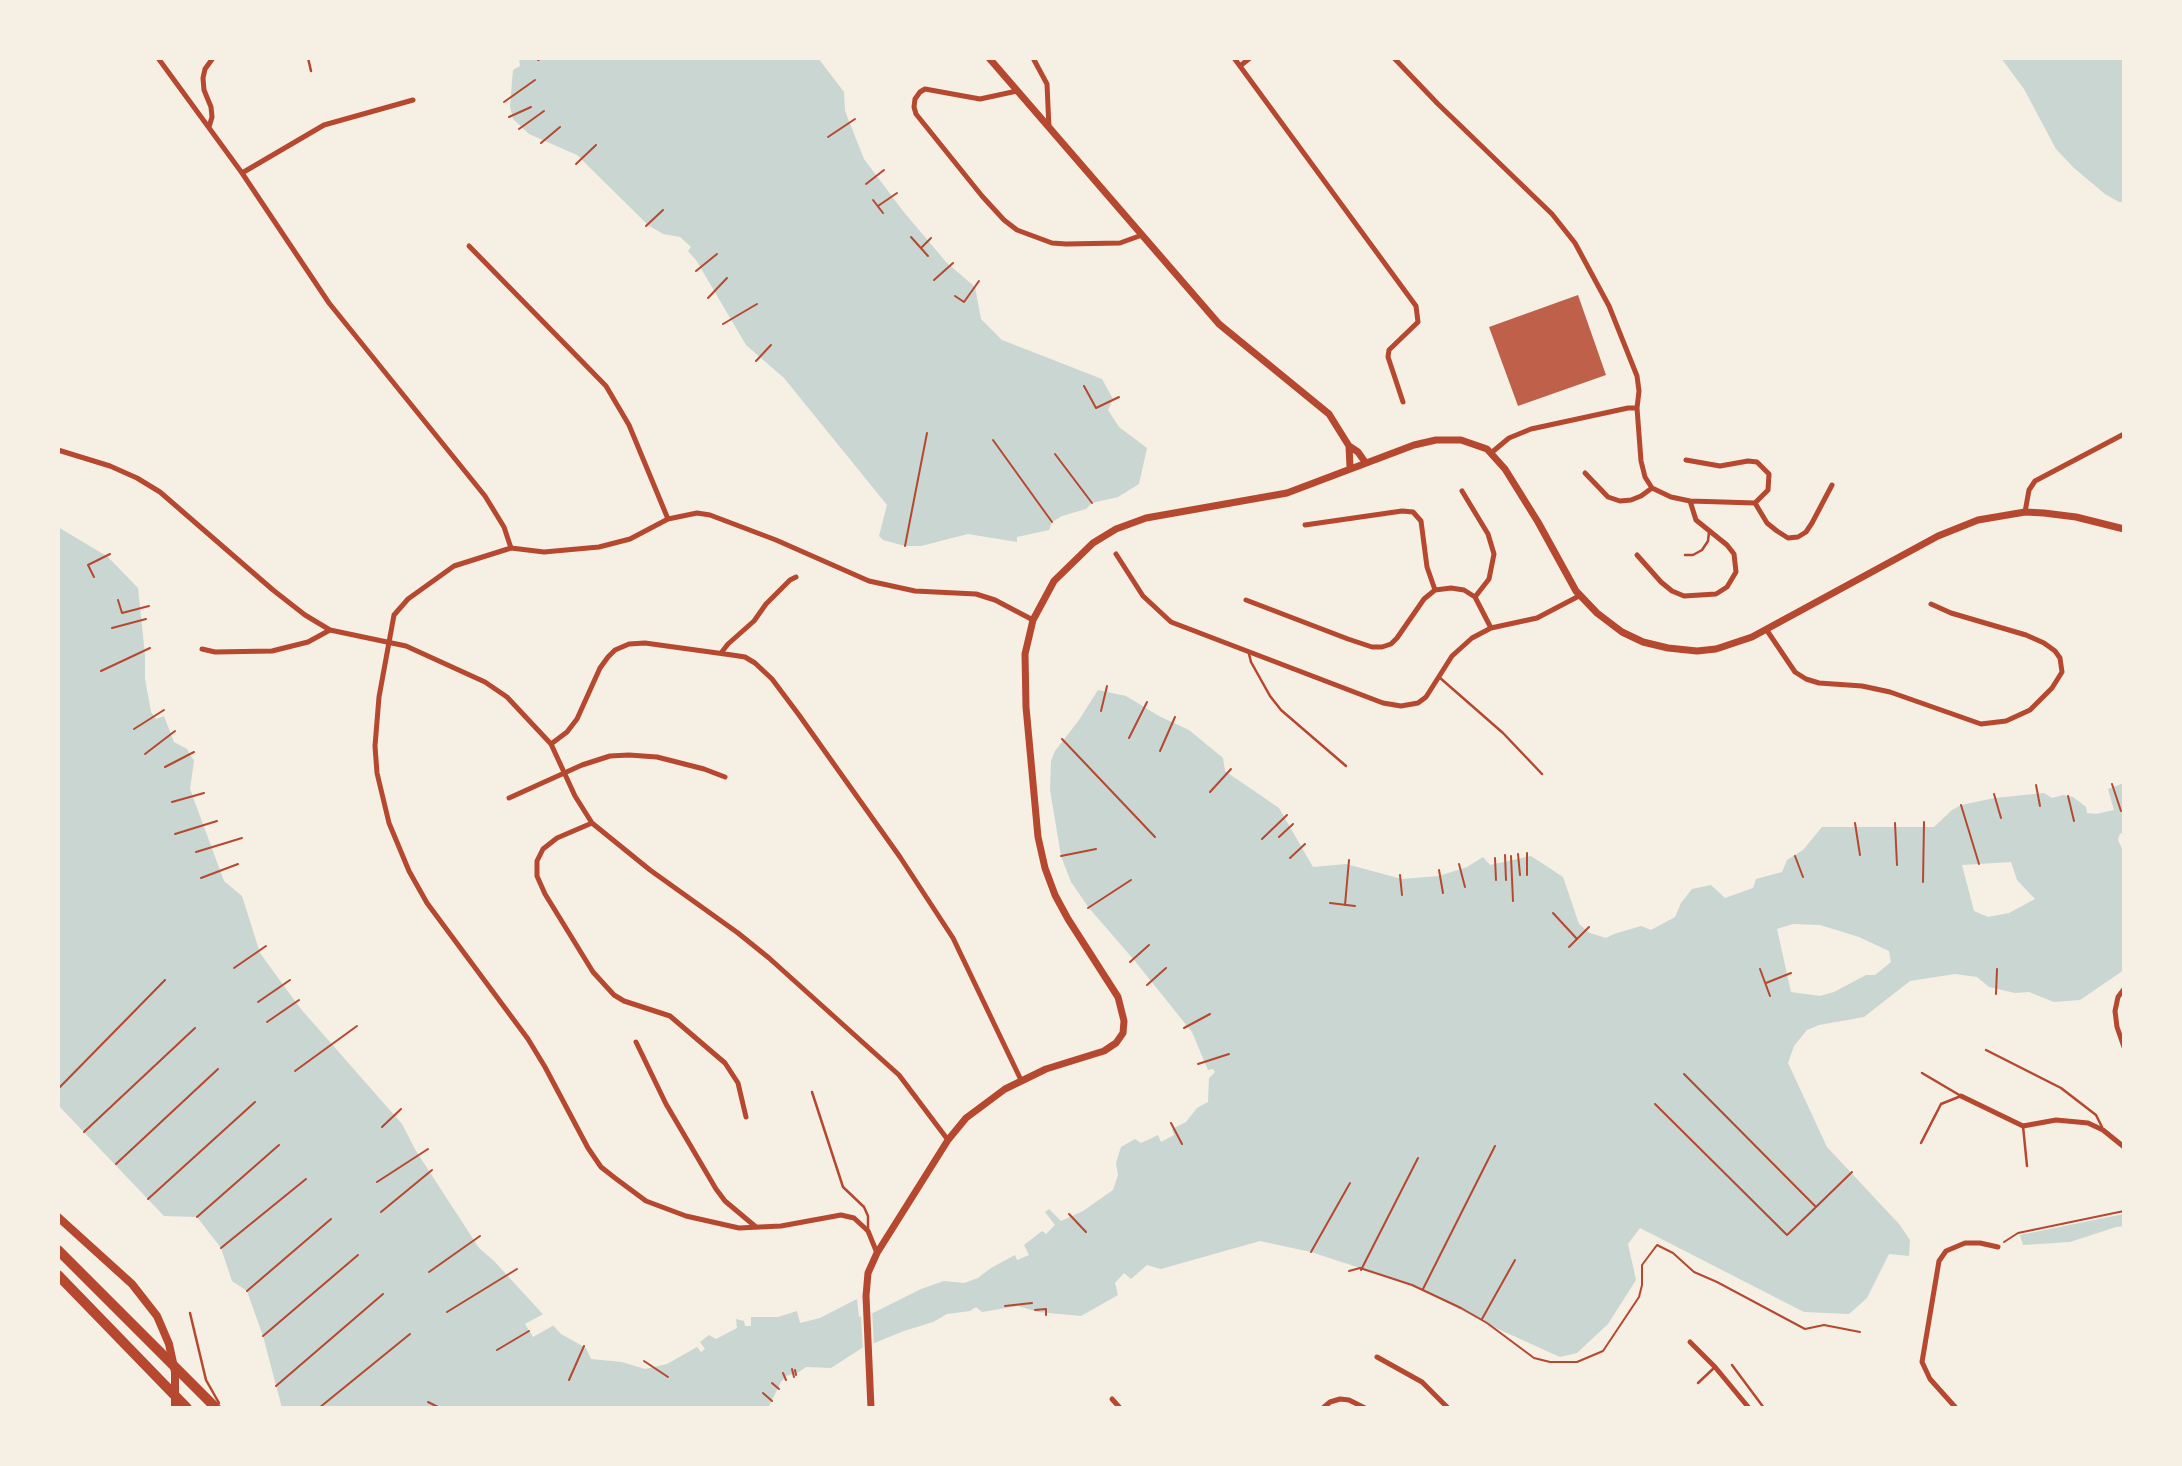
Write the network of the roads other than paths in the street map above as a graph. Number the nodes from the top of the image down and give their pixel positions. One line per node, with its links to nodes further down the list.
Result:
1 (158, 58): 13 (street)
2 (214, 58): 13 (street)
3 (308, 58): 10 (lane)
4 (989, 58): 11 (street)
5 (1033, 58): 14 (street)
6 (1234, 58): 9 (street)
7 (1250, 58): 9 (street)
8 (1394, 58): 19 (street)
9 (1240, 66): 18 (street)
10 (311, 71)
11 (1017, 91): 14 (street); 16 (street)
12 (413, 100): 15 (street)
13 (209, 127): 15 (street)
14 (1049, 128): 16 (street)
15 (242, 173): 38 (street)
16 (1142, 235): 21 (street)
17 (469, 246): 34 (street)
18 (1403, 402)
19 (1637, 408): 23 (street); 29 (street)
20 (2124, 433): 33 (street)
21 (1349, 446): 25 (street); 26 (street)
22 (58, 450): 51 (street)
23 (1491, 453): 25 (street); 44 (street)
24 (1686, 460): 32 (street)
25 (1365, 462): 26 (street)
26 (1350, 467): 48 (street)
27 (1585, 473): 29 (street)
28 (1832, 485): 32 (street)
29 (1652, 488): 31 (street)
30 (1462, 491): 45 (street)
31 (1690, 501): 32 (street); 37 (street)
32 (1755, 503)
33 (2025, 512): 36 (street); 50 (street)
34 (667, 519): 38 (street); 48 (street)
35 (1305, 525): 43 (street)
36 (2124, 528)
37 (1709, 532): 40 (street); 41 (lane)
38 (511, 548): 52 (street)
39 (1116, 554): 54 (street)
40 (1637, 555)
41 (1685, 555)
42 (796, 578): 55 (street)
43 (1435, 590): 45 (street); 46 (street)
44 (1580, 596): 49 (street); 50 (street)
45 (1475, 597): 49 (street)
46 (1246, 600)
47 (1931, 604): 50 (street)
48 (1033, 620): 69 (street)
49 (1490, 628): 56 (street)
50 (1766, 629)
51 (330, 630): 52 (street); 53 (street)
52 (390, 641): 57 (street); 80 (street)
53 (202, 649)
54 (1249, 651): 56 (street); 58 (lane)
55 (721, 653): 57 (street); 69 (street)
56 (1439, 677): 60 (lane)
57 (551, 744): 59 (street)
58 (1346, 766)
59 (564, 774): 61 (street); 62 (street); 63 (street)
60 (1542, 774)
61 (725, 777)
62 (509, 798)
63 (592, 823): 72 (street); 75 (street)
64 (2124, 989): 66 (street)
65 (636, 1042): 80 (street)
66 (2124, 1047)
67 (1986, 1050): 74 (lane)
68 (1922, 1073): 71 (lane)
69 (1021, 1080): 75 (street)
70 (812, 1092): 81 (lane)
71 (1961, 1096): 73 (street); 76 (lane)
72 (746, 1117)
73 (2023, 1126): 74 (street); 78 (lane)
74 (2103, 1130): 77 (street)
75 (948, 1140): 84 (street)
76 (1921, 1143)
77 (2124, 1147)
78 (2027, 1166)
79 (58, 1217): 94 (main road)
80 (755, 1227): 81 (street)
81 (868, 1231): 84 (street)
82 (1998, 1247): 103 (street)
83 (58, 1250): 93 (highway)
84 (877, 1252): 96 (street)
85 (58, 1275): 95 (highway)
86 (190, 1313): 93 (lane)
87 (1689, 1342): 90 (street)
88 (1377, 1357): 100 (street)
89 (1732, 1365): 102 (lane)
90 (1715, 1367): 91 (lane); 101 (street)
91 (1698, 1383)
92 (1112, 1399): 97 (street)
93 (217, 1405)
94 (175, 1408)
95 (187, 1408)
96 (871, 1408)
97 (1120, 1408)
98 (1323, 1408): 99 (street)
99 (1365, 1408)
100 (1448, 1408)
101 (1749, 1408)
102 (1764, 1408)
103 (1955, 1408)

